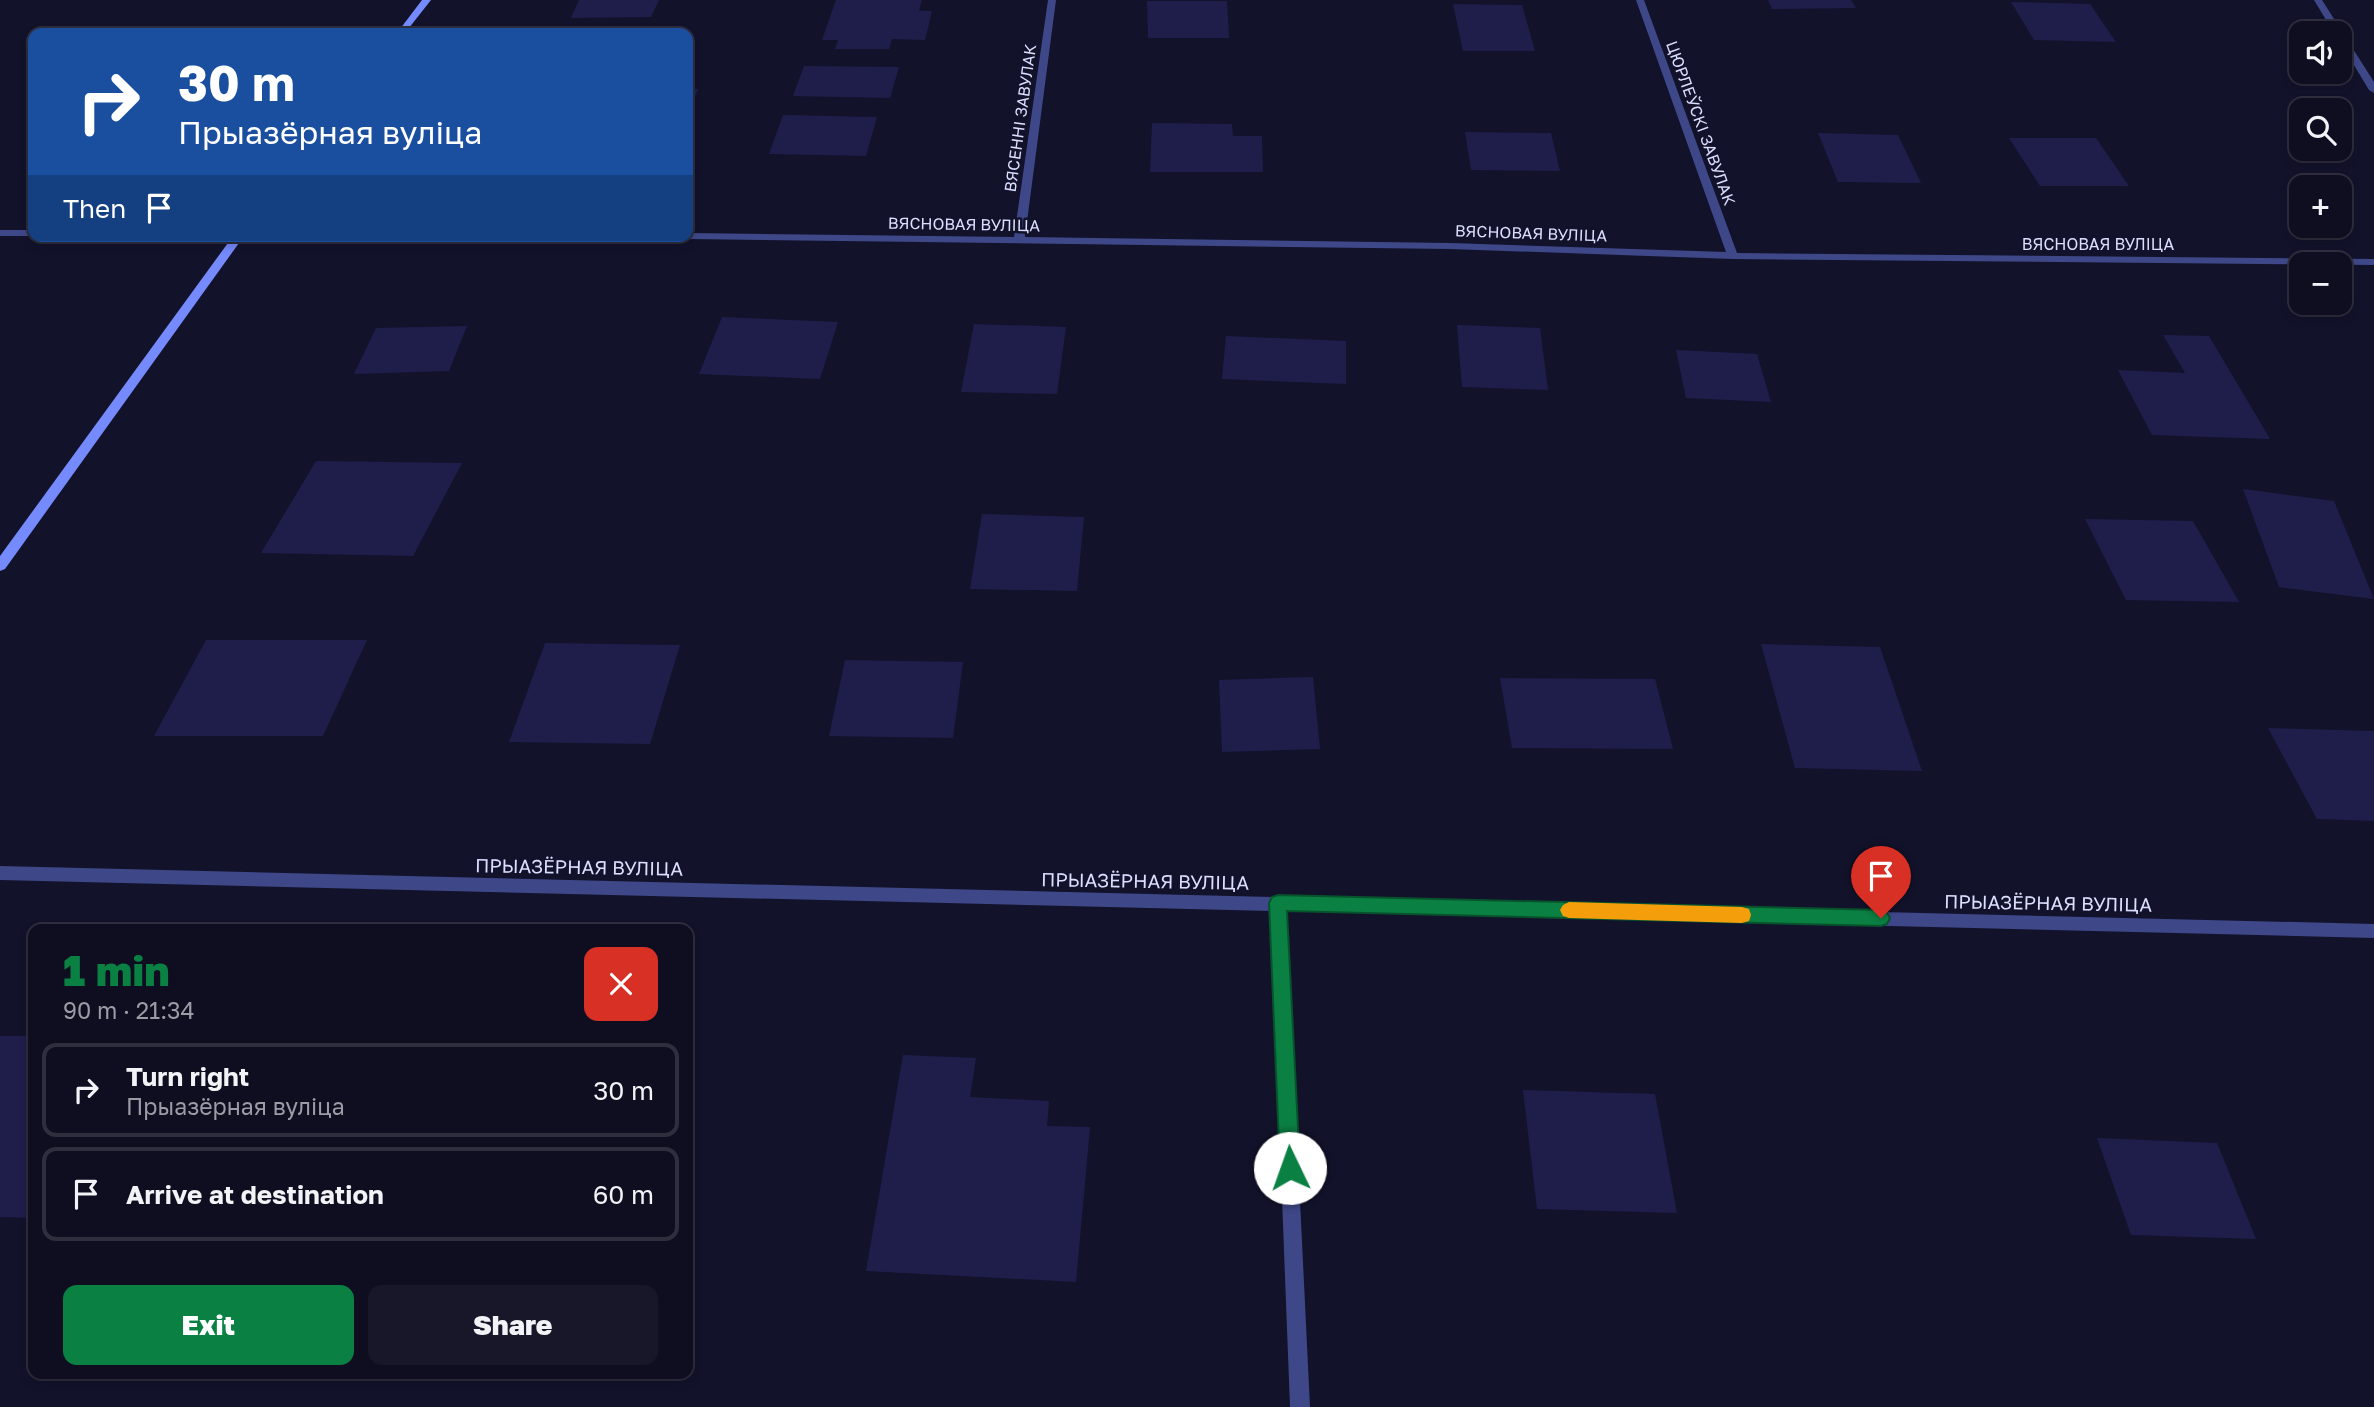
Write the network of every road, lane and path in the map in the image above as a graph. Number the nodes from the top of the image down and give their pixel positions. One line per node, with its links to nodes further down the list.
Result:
1 (427, 0): 6 (street)
2 (1052, 0): 12 (street, ВЯСЕННІ ЗАВУЛАК)
3 (1640, 0): 14 (street, ЦЮРЛЕЎСКІ ЗАВУЛАК)
4 (2318, 0): 5 (street)
5 (2331, 21)
6 (405, 28)
7 (2352, 55): 8 (street)
8 (2374, 90)
9 (0, 233): 10 (street)
10 (28, 233)
11 (693, 236): 12 (street, ВЯСНОВАЯ ВУЛІЦА)
12 (1019, 240): 14 (street, ВЯСНОВАЯ ВУЛІЦА)
13 (235, 242): 16 (street)
14 (1733, 256): 15 (street, ВЯСНОВАЯ ВУЛІЦА)
15 (2374, 262)
16 (0, 566)
17 (0, 873): 18 (street, ПРЫАЗЁРНАЯ ВУЛІЦА)
18 (1278, 903): 19 (street, ПРЫАЗЁРНАЯ ВУЛІЦА); 20 (street)
19 (2374, 931)
20 (1300, 1407)

